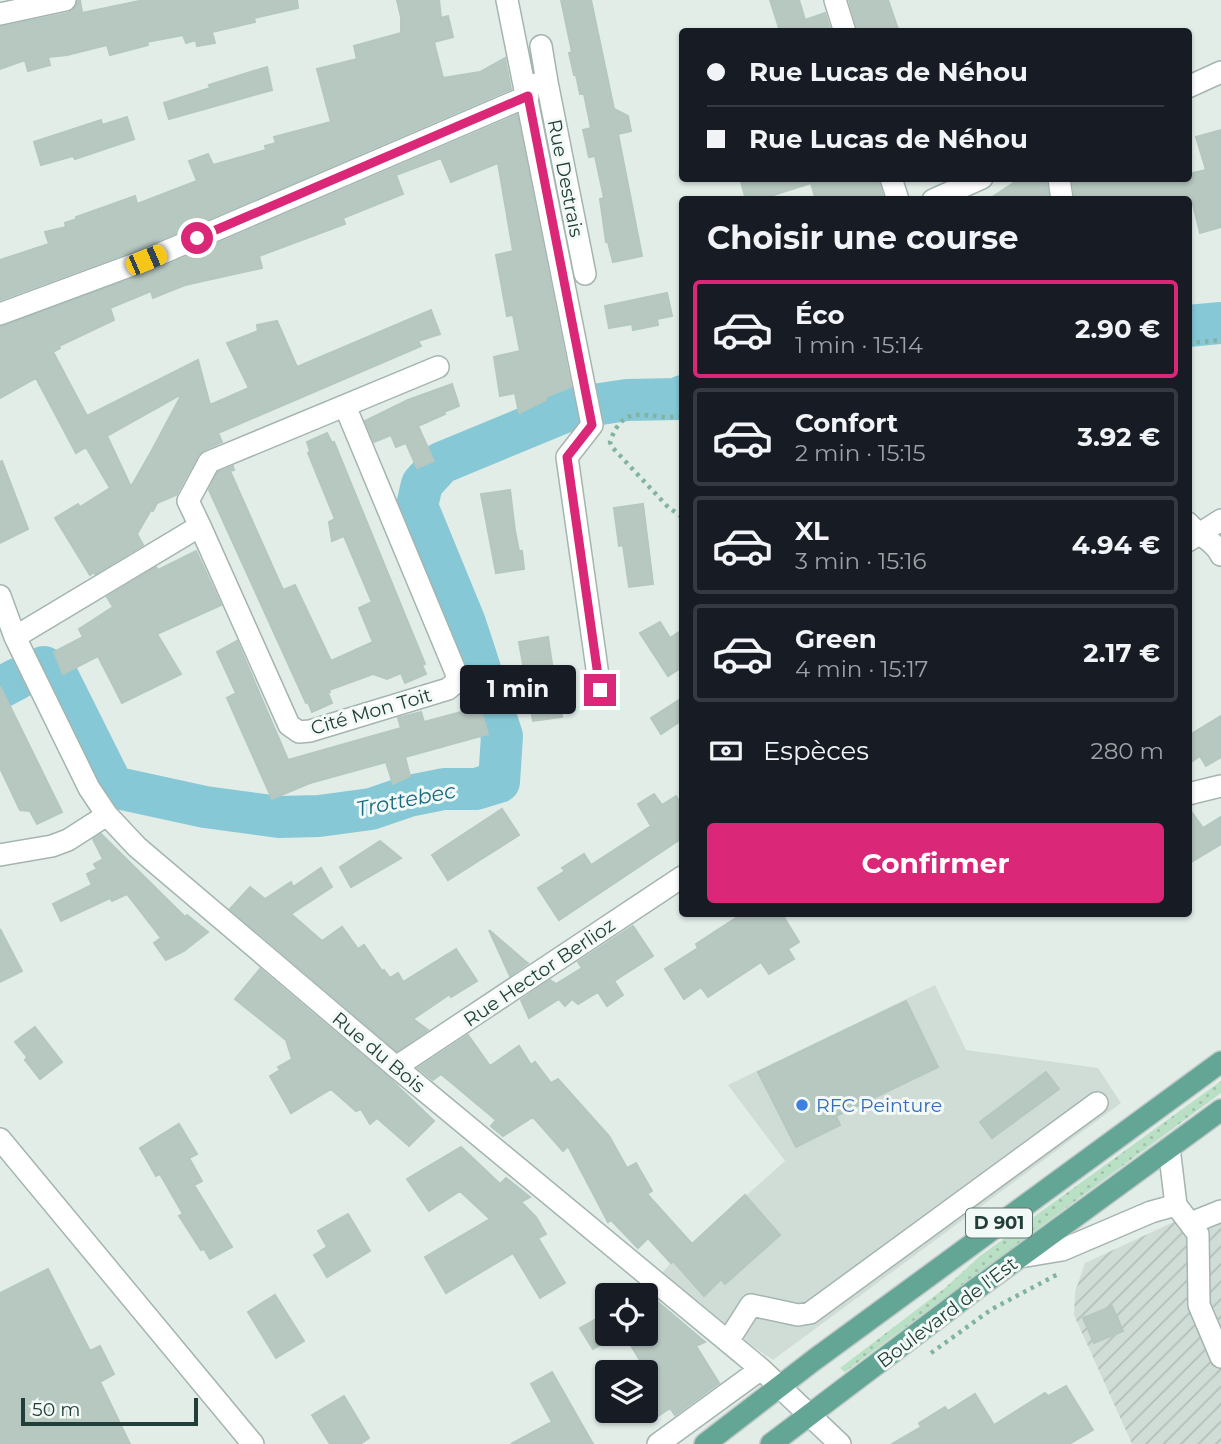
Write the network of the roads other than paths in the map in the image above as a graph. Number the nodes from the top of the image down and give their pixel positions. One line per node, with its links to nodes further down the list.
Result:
1 (65, 0): 4 (street)
2 (507, 0): 10 (street)
3 (835, 0): 5 (street)
4 (0, 14)
5 (844, 28)
6 (541, 46): 8 (street, Rue Destrais)
7 (1221, 72): 9 (street)
8 (547, 82): 10 (street); 13 (street, Rue Destrais)
9 (1192, 85)
10 (527, 91): 14 (street); 24 (street)
11 (973, 182): 12 (street)
12 (942, 196)
13 (585, 274)
14 (0, 314)
15 (438, 367): 16 (street, Cité Mon Toit)
16 (345, 406): 18 (street, Cité Mon Toit); 18 (street, Cité Mon Toit)
17 (1221, 520): 19 (street)
18 (200, 526): 23 (street)
19 (1192, 533)
20 (1192, 533): 21 (street)
21 (1221, 555)
22 (0, 596): 23 (street, Rue du Bois)
23 (15, 637): 27 (street, Rue du Bois)
24 (600, 690)
25 (1221, 786): 26 (street)
26 (1192, 793)
27 (107, 815): 28 (street); 31 (street, Rue du Bois)
28 (0, 855)
29 (679, 879): 31 (street, Rue Hector Berlioz)
30 (1221, 1062): 43 (main road, D 901)
31 (396, 1067): 40 (street, Rue du Bois)
32 (1097, 1103): 40 (street)
33 (1221, 1110): 35 (main road, Boulevard de l'Est / D 901)
34 (0, 1139): 45 (street)
35 (1170, 1148): 36 (street); 39 (main road, Boulevard de l'Est / D 901)
36 (1176, 1205): 38 (street); 39 (street)
37 (1221, 1211): 38 (street)
38 (1191, 1223): 41 (street)
39 (1020, 1257): 44 (main road, Boulevard de l'Est / D 901)
40 (729, 1341): 42 (street, Rue du Bois)
41 (1221, 1357)
42 (761, 1369): 43 (street, Rue du Bois); 46 (street)
43 (779, 1387): 44 (street, Rue du Bois); 47 (main road, D 901)
44 (810, 1416): 48 (main road, D 901); 49 (street, Rue du Bois)
45 (253, 1444)
46 (658, 1444)
47 (705, 1444)
48 (771, 1444)
49 (840, 1444)

